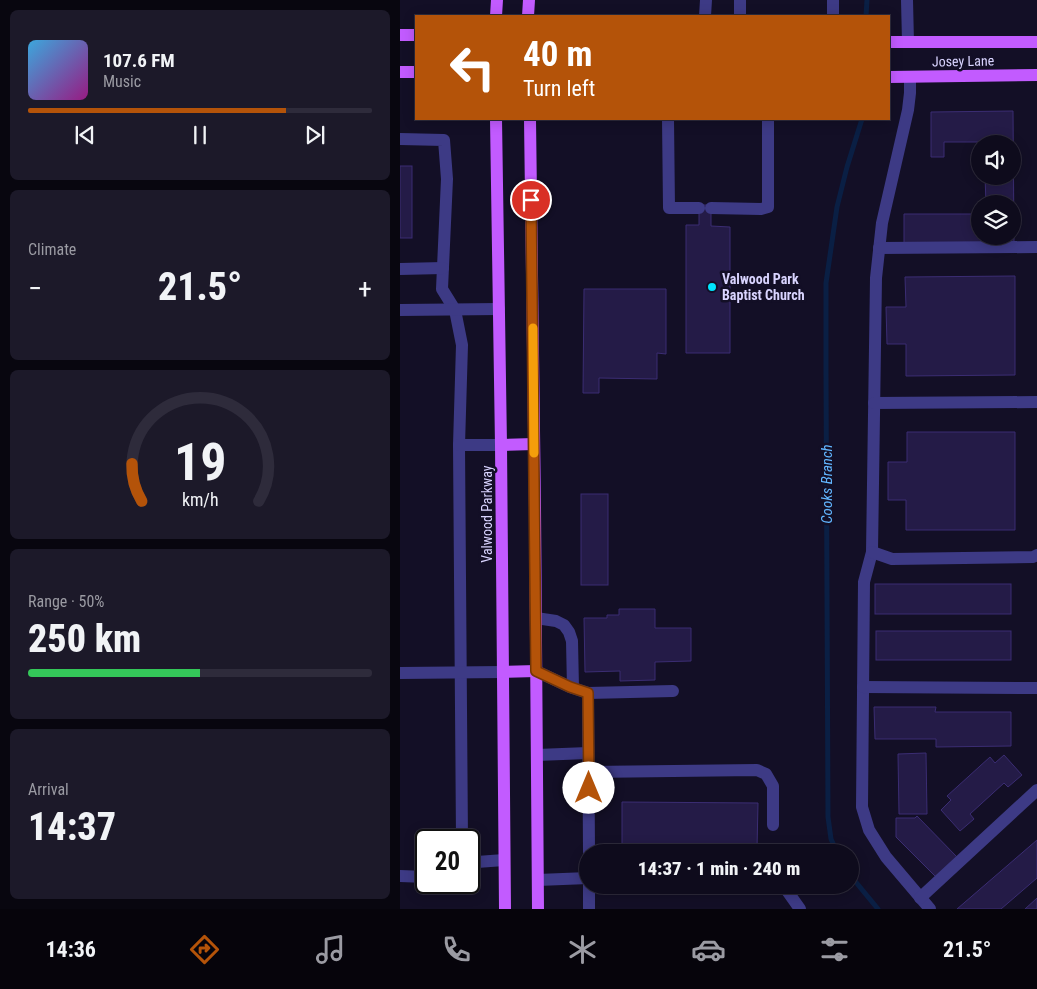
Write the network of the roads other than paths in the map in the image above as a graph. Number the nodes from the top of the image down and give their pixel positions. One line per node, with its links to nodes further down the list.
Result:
1 (496, 0): 7 (main road)
2 (529, 0): 8 (main road)
3 (706, 0): 9 (street)
4 (740, 0): 10 (street)
5 (833, 0): 11 (street)
6 (907, 0): 15 (street)
7 (496, 15)
8 (528, 15)
9 (705, 15)
10 (740, 15)
11 (833, 15)
12 (400, 35): 13 (main road)
13 (415, 35)
14 (890, 42): 15 (main road, Josey Lane)
15 (908, 42): 16 (main road, Josey Lane)
16 (1037, 42)
17 (400, 72): 18 (main road)
18 (415, 72)
19 (1037, 75): 21 (main road, Josey Lane)
20 (890, 77): 21 (main road, Josey Lane)
21 (910, 77): 28 (street)
22 (496, 120): 31 (main road, Valwood Parkway)
23 (530, 120): 37 (main road)
24 (668, 120): 25 (street)
25 (768, 120)
26 (400, 139): 30 (street)
27 (1037, 246): 28 (street)
28 (879, 248): 35 (street)
29 (400, 268): 30 (street)
30 (443, 268): 33 (street)
31 (499, 309): 33 (street); 36 (main road, Valwood Parkway)
32 (400, 310): 33 (street)
33 (455, 310): 38 (street)
34 (1037, 402): 35 (street)
35 (874, 403): 39 (street)
36 (501, 444): 37 (main road); 38 (street); 44 (main road, Valwood Parkway)
37 (534, 444): 41 (main road)
38 (459, 445): 43 (street)
39 (872, 552): 40 (street); 46 (street)
40 (1037, 555)
41 (536, 618): 42 (main road); 47 (street)
42 (536, 671): 44 (main road); 47 (street); 52 (main road)
43 (461, 672): 44 (street); 45 (street); 56 (street)
44 (503, 672): 58 (main road, Valwood Parkway)
45 (400, 673)
46 (863, 687): 48 (street); 66 (street)
47 (573, 688): 50 (street)
48 (1037, 688)
49 (673, 691): 50 (street)
50 (588, 693): 51 (street)
51 (588, 753): 52 (street); 53 (street)
52 (537, 755): 63 (main road)
53 (589, 772): 55 (street); 57 (street)
54 (1037, 790): 66 (street)
55 (773, 825)
56 (462, 829)
57 (589, 844)
58 (504, 860): 59 (street); 67 (main road, Valwood Parkway)
59 (480, 862)
60 (400, 876): 61 (street)
61 (415, 877)
62 (579, 878): 63 (street)
63 (538, 880): 68 (main road)
64 (589, 894): 69 (street)
65 (789, 894): 70 (street)
66 (920, 898): 71 (street)
67 (505, 909)
68 (538, 909)
69 (589, 909)
70 (800, 909)
71 (930, 909)

